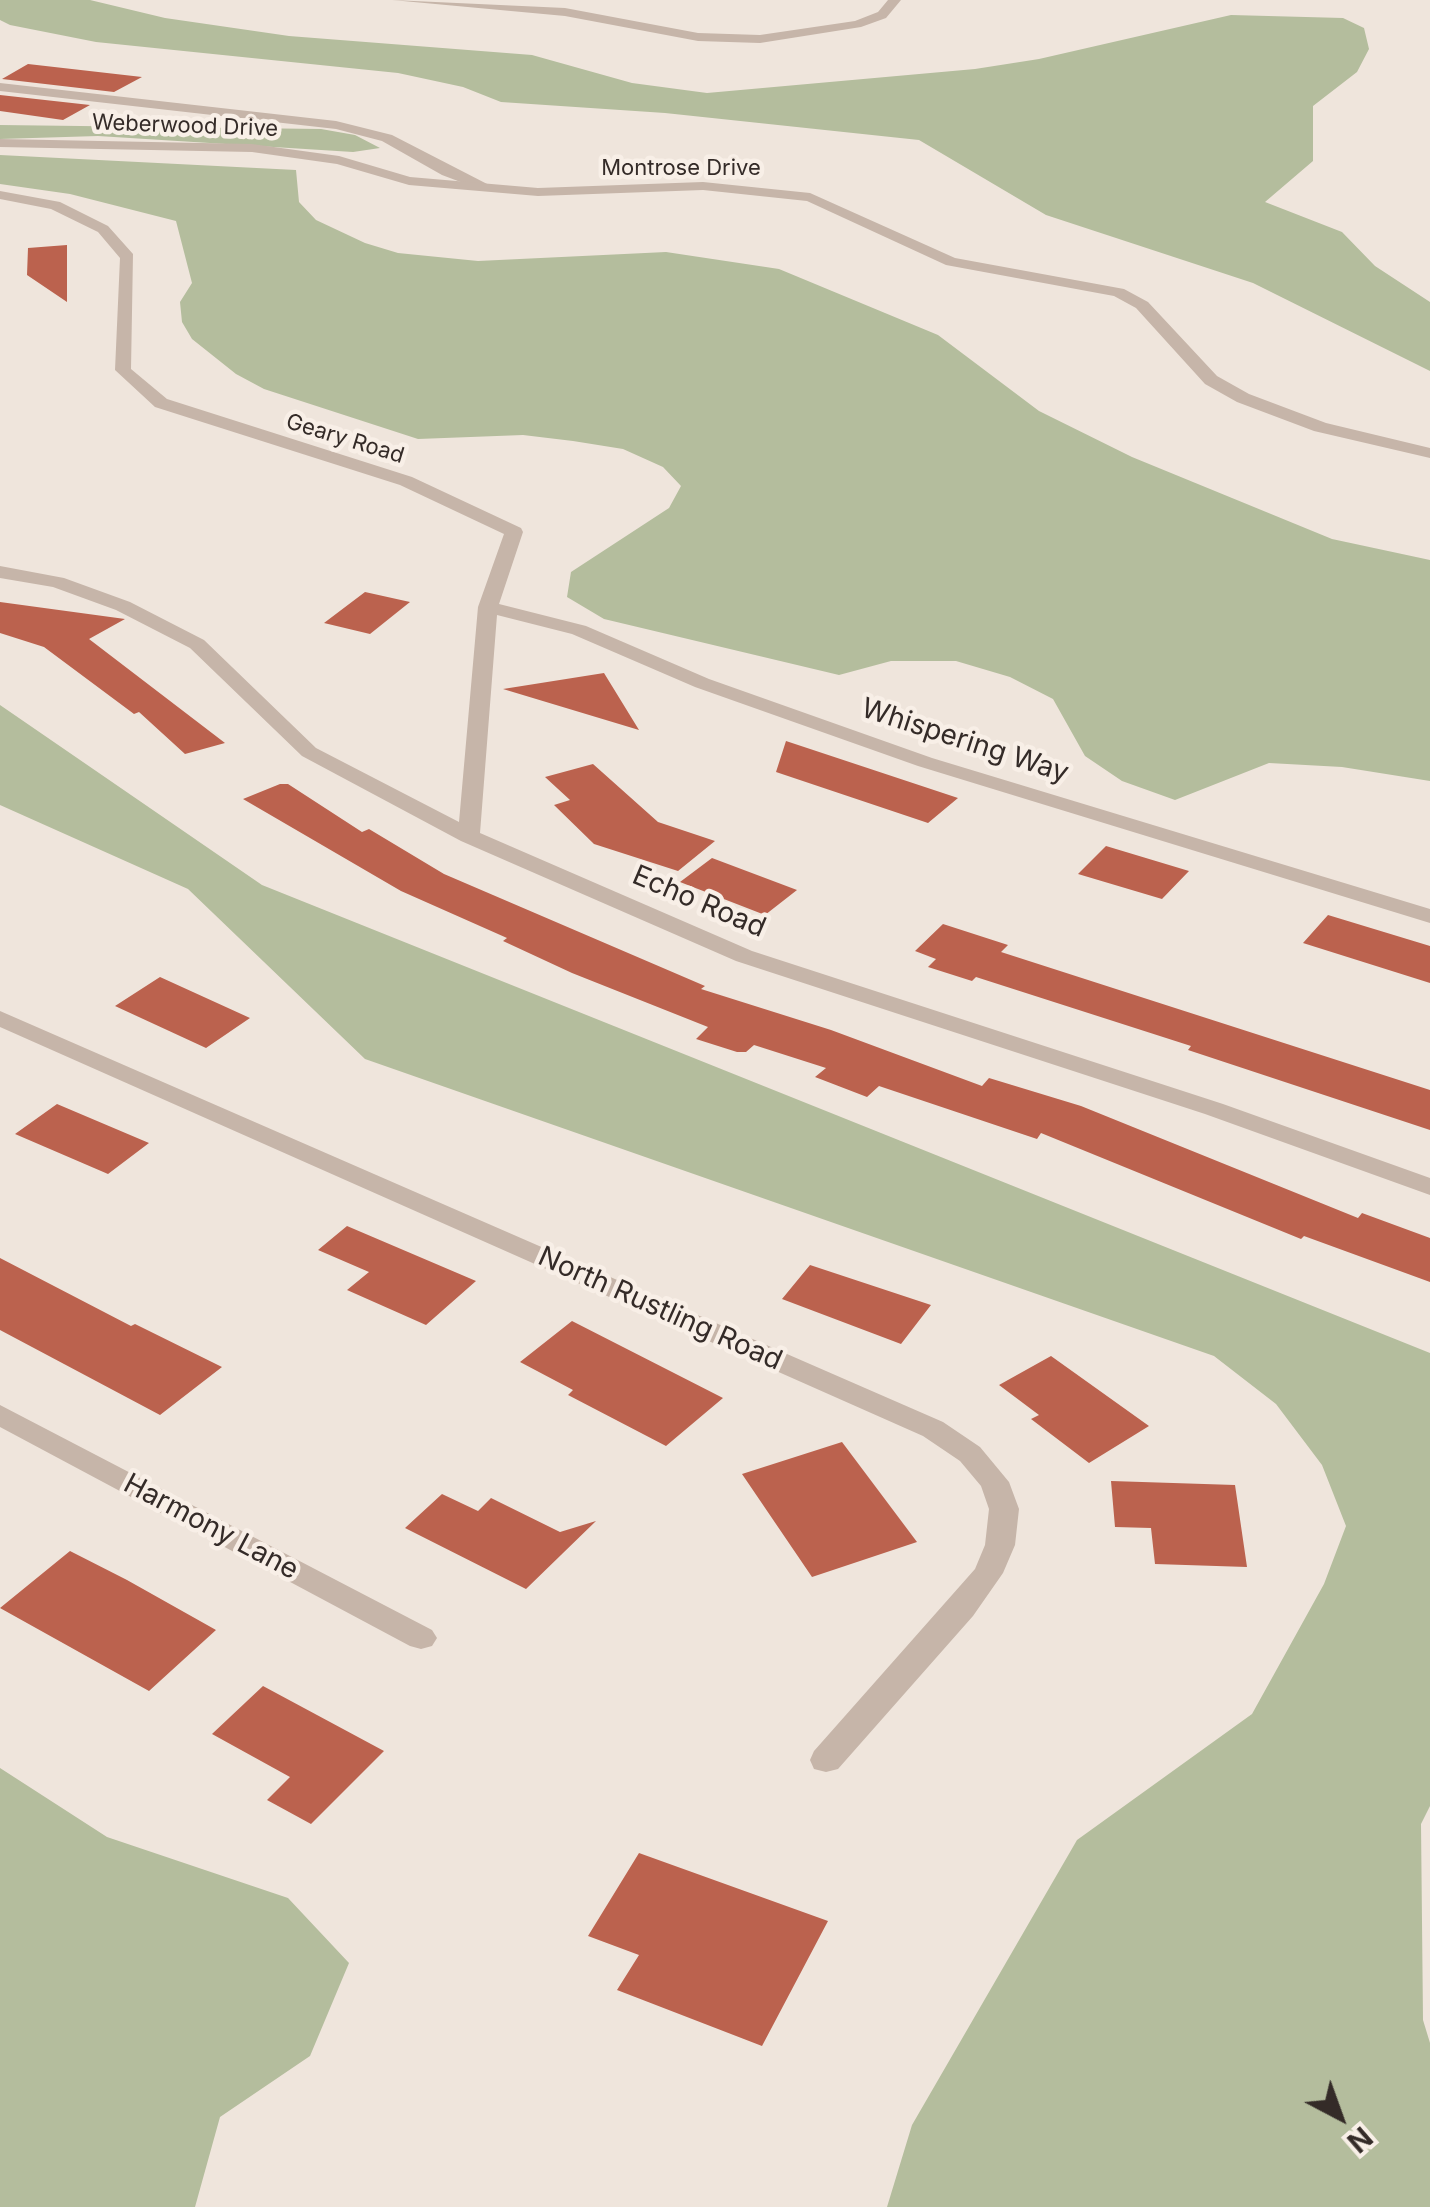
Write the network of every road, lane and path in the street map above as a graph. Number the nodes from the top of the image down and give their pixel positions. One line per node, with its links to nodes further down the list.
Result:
1 (398, 0): 2 (street)
2 (895, 0)
3 (0, 86): 5 (street, Montrose Drive)
4 (0, 143): 5 (street, Weberwood Drive)
5 (484, 186): 7 (street, Montrose Drive)
6 (0, 195): 9 (street, Geary Road)
7 (1430, 452)
8 (0, 572): 10 (street, Echo Road)
9 (488, 607): 10 (street, Geary Road); 11 (street, Whispering Way)
10 (469, 836): 13 (street, Echo Road)
11 (1430, 916)
12 (0, 1018): 16 (street, North Rustling Road)
13 (1430, 1187)
14 (0, 1415): 15 (street, Harmony Lane)
15 (421, 1638)
16 (826, 1760)

